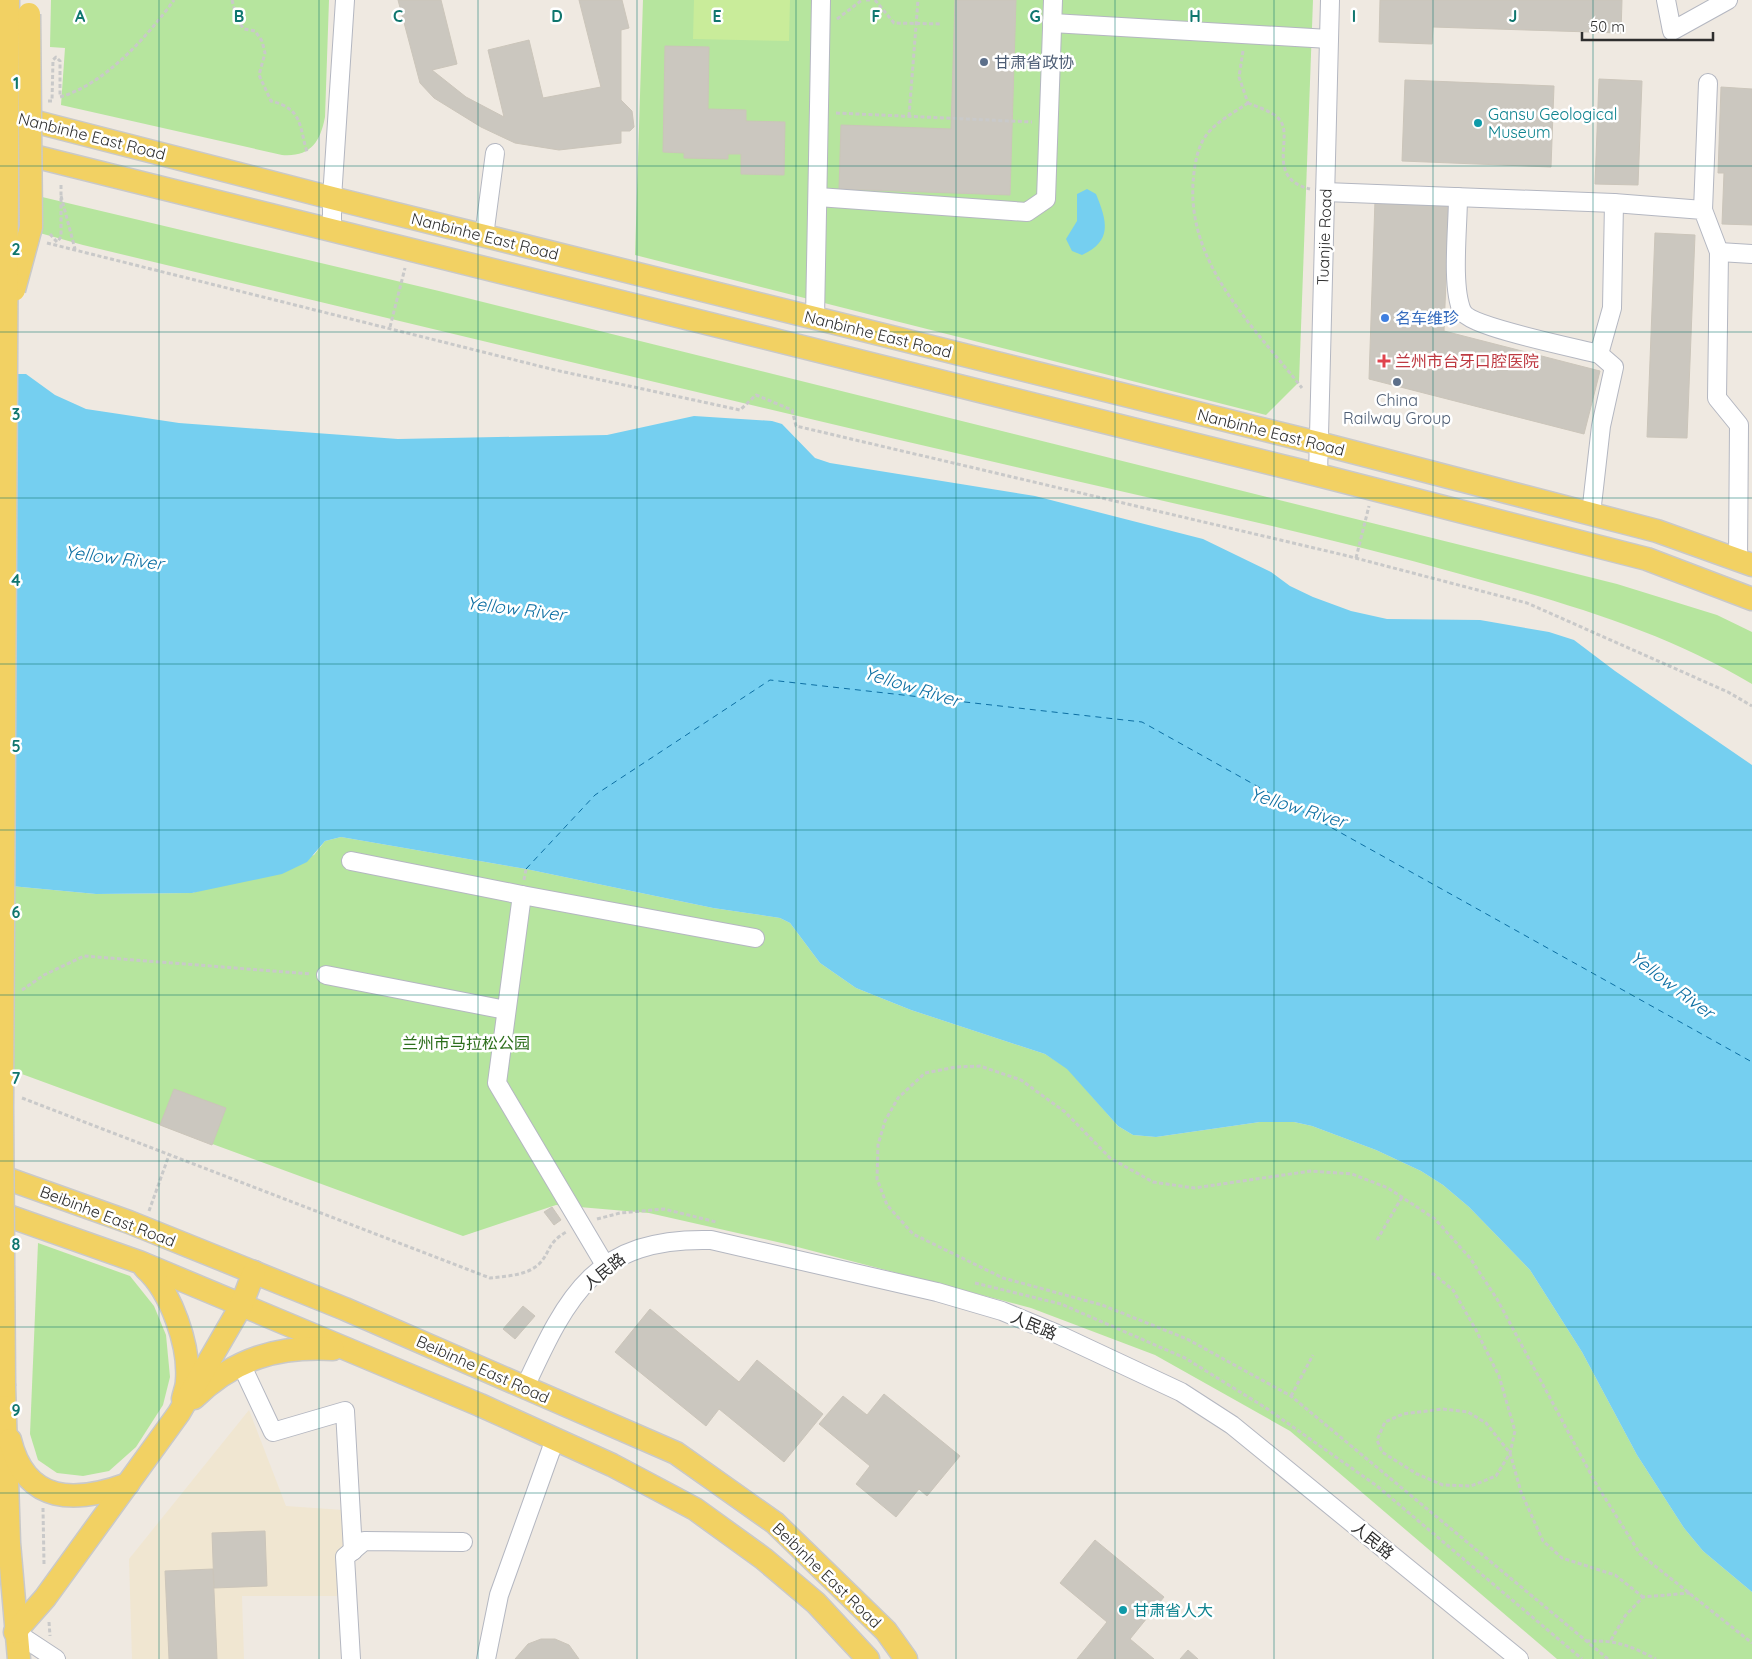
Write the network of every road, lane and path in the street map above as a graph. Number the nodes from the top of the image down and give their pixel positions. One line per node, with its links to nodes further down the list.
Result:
1 (8, 0): 45 (main road, bridge)
2 (174, 0): 21 (path)
3 (232, 0): 28 (path)
4 (345, 0): 31 (street)
5 (821, 0): 24 (street)
6 (864, 0): 7 (path); 14 (path)
7 (874, 0): 16 (path)
8 (918, 0): 16 (path)
9 (1053, 0): 15 (street)
10 (1330, 0): 19 (street, Tuanjie Road)
11 (1666, 0): 12 (street)
12 (1728, 0)
13 (29, 7): 45 (main road, bridge)
14 (834, 22)
15 (1052, 23): 18 (street); 26 (street)
16 (917, 24): 17 (path); 25 (path)
17 (942, 24)
18 (1246, 35): 19 (street); 22 (path)
19 (1329, 39): 30 (street, Tuanjie Road)
20 (1708, 82): 35 (street)
21 (40, 103)
22 (1248, 103): 30 (path); 48 (path)
23 (0, 112): 31 (main road, Nanbinhe East Road)
24 (818, 112): 25 (path); 32 (street)
25 (909, 116): 26 (path)
26 (1049, 123): 32 (street)
27 (0, 148): 37 (main road, Nanbinhe East Road)
28 (307, 152)
29 (495, 154): 38 (street)
30 (1325, 192): 33 (street); 48 (street, Tuanjie Road)
31 (332, 198): 37 (street); 38 (main road, Nanbinhe East Road)
32 (818, 198): 44 (street)
33 (1458, 198): 34 (street); 47 (street)
34 (1614, 203): 35 (street); 47 (street)
35 (1703, 210): 42 (street)
36 (48, 226): 40 (path)
37 (332, 231): 41 (main road, Nanbinhe East Road)
38 (484, 236): 44 (main road, Nanbinhe East Road)
39 (38, 241): 40 (path)
40 (75, 249): 46 (path)
41 (410, 250): 46 (path); 51 (main road, Nanbinhe East Road)
42 (1719, 252): 43 (street); 49 (street)
43 (1752, 254)
44 (815, 318): 50 (main road, Nanbinhe East Road)
45 (6, 322): 81 (main road, bridge)
46 (390, 327): 55 (path)
47 (1599, 354): 52 (street)
48 (1319, 410): 50 (street, Tuanjie Road)
49 (1746, 423): 53 (street)
50 (1318, 443): 51 (street, Tuanjie Road); 52 (main road, Nanbinhe East Road)
51 (1318, 474): 54 (main road, Nanbinhe East Road)
52 (1591, 514): 53 (main road, Nanbinhe East Road)
53 (1745, 563)
54 (1752, 598)
55 (1752, 706)
56 (351, 861): 57 (street)
57 (522, 895): 58 (street); 61 (street)
58 (755, 938)
59 (326, 976): 60 (path); 61 (street)
60 (21, 991)
61 (506, 1010): 68 (street)
62 (18, 1097): 63 (path)
63 (169, 1155): 68 (path); 69 (path)
64 (0, 1176): 69 (main road, Beibinhe East Road)
65 (1402, 1197): 70 (path); 82 (path); 89 (path)
66 (0, 1214): 71 (main road, Beibinhe East Road)
67 (722, 1223): 68 (path)
68 (580, 1224): 72 (street)
69 (144, 1228): 73 (main road, Beibinhe East Road)
70 (1377, 1240)
71 (139, 1262): 76 (main road, Beibinhe East Road); 83 (main road)
72 (605, 1266): 80 (street, 人民路); 101 (street, 人民路)
73 (254, 1272): 76 (main road); 80 (main road, Beibinhe East Road)
74 (1432, 1273): 85 (path)
75 (974, 1283): 102 (path)
76 (241, 1306): 77 (main road, Beibinhe East Road); 83 (main road)
77 (346, 1350): 79 (main road); 84 (main road, Beibinhe East Road)
78 (1313, 1355): 82 (path)
79 (242, 1364): 83 (main road); 88 (street)
80 (524, 1387): 100 (main road, Beibinhe East Road)
81 (4, 1396): 86 (main road); 91 (main road)
82 (1291, 1396): 93 (path)
83 (180, 1413): 86 (main road)
84 (555, 1439): 98 (street); 99 (main road, Beibinhe East Road)
85 (1510, 1453): 85 (path); 90 (path)
86 (128, 1484): 91 (main road)
87 (463, 1542): 88 (street)
88 (353, 1551): 97 (street)
89 (1690, 1593): 90 (path); 94 (path)
90 (1643, 1597): 92 (path)
91 (16, 1632): 95 (main road); 96 (street)
92 (1611, 1640): 93 (path); 104 (path)
93 (1585, 1641): 103 (path)
94 (1752, 1643)
95 (19, 1659)
96 (56, 1659)
97 (351, 1659)
98 (486, 1659)
99 (868, 1659)
100 (906, 1659)
101 (1519, 1659)
102 (1582, 1659)
103 (1608, 1659)
104 (1656, 1659)

